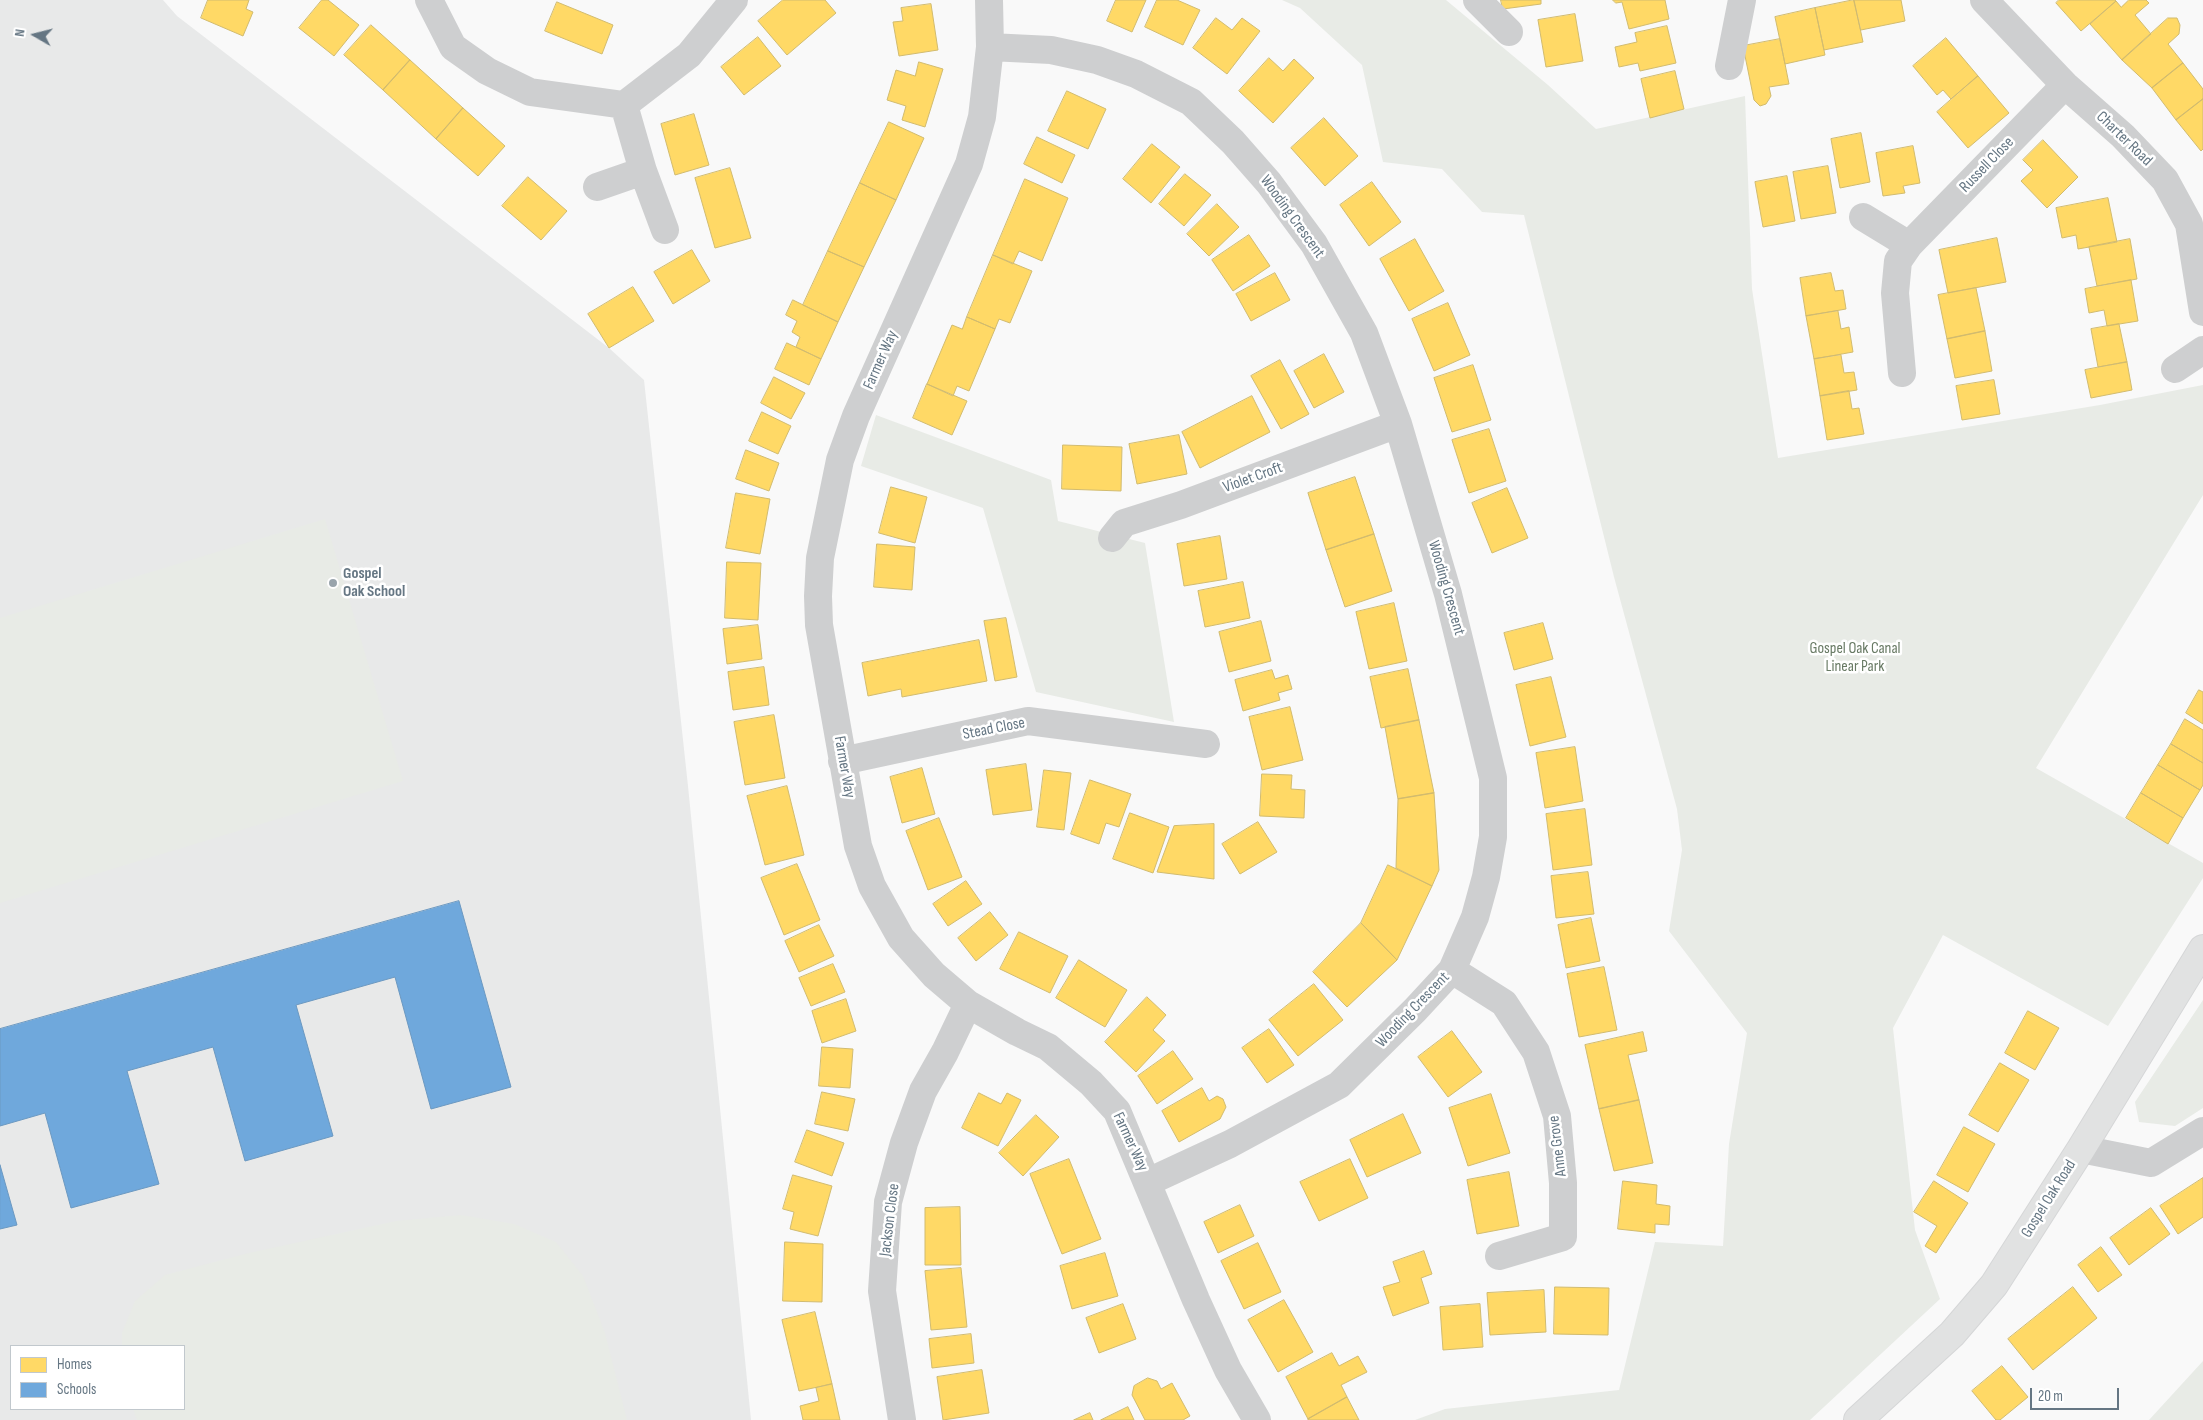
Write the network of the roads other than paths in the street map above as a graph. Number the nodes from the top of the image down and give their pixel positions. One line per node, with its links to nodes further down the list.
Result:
1 (429, 0): 11 (street)
2 (734, 0): 11 (street)
3 (989, 0): 8 (street, Farmer Way)
4 (1477, 0): 7 (street)
5 (1742, 0): 9 (street)
6 (1984, 0): 10 (street, Charter Road)
7 (1509, 32)
8 (990, 47): 21 (street, Wooding Crescent); 24 (street, Farmer Way)
9 (1728, 66)
10 (2065, 85): 16 (street, Russell Close); 17 (street, Charter Road)
11 (624, 105): 12 (street)
12 (644, 171): 13 (street); 15 (street)
13 (597, 187)
14 (1863, 217): 16 (street)
15 (665, 230)
16 (1909, 245): 20 (street, Russell Close)
17 (2203, 312)
18 (2203, 350): 19 (street)
19 (2175, 369)
20 (1902, 373)
21 (1398, 424): 22 (street, Violet Croft); 26 (street, Wooding Crescent)
22 (1112, 538)
23 (1206, 744): 24 (street, Stead Close)
24 (842, 761): 27 (street, Farmer Way)
25 (2203, 949): 29 (main road, Gospel Oak Road)
26 (1452, 970): 30 (street, Wooding Crescent); 31 (street, Anne Grove)
27 (968, 1004): 30 (street, Farmer Way); 32 (street, Jackson Close)
28 (2203, 1131): 29 (street)
29 (2081, 1149): 34 (main road, Gospel Oak Road)
30 (1148, 1182): 33 (street, Farmer Way)
31 (1499, 1256)
32 (902, 1420)
33 (1257, 1420)
34 (1858, 1420)

